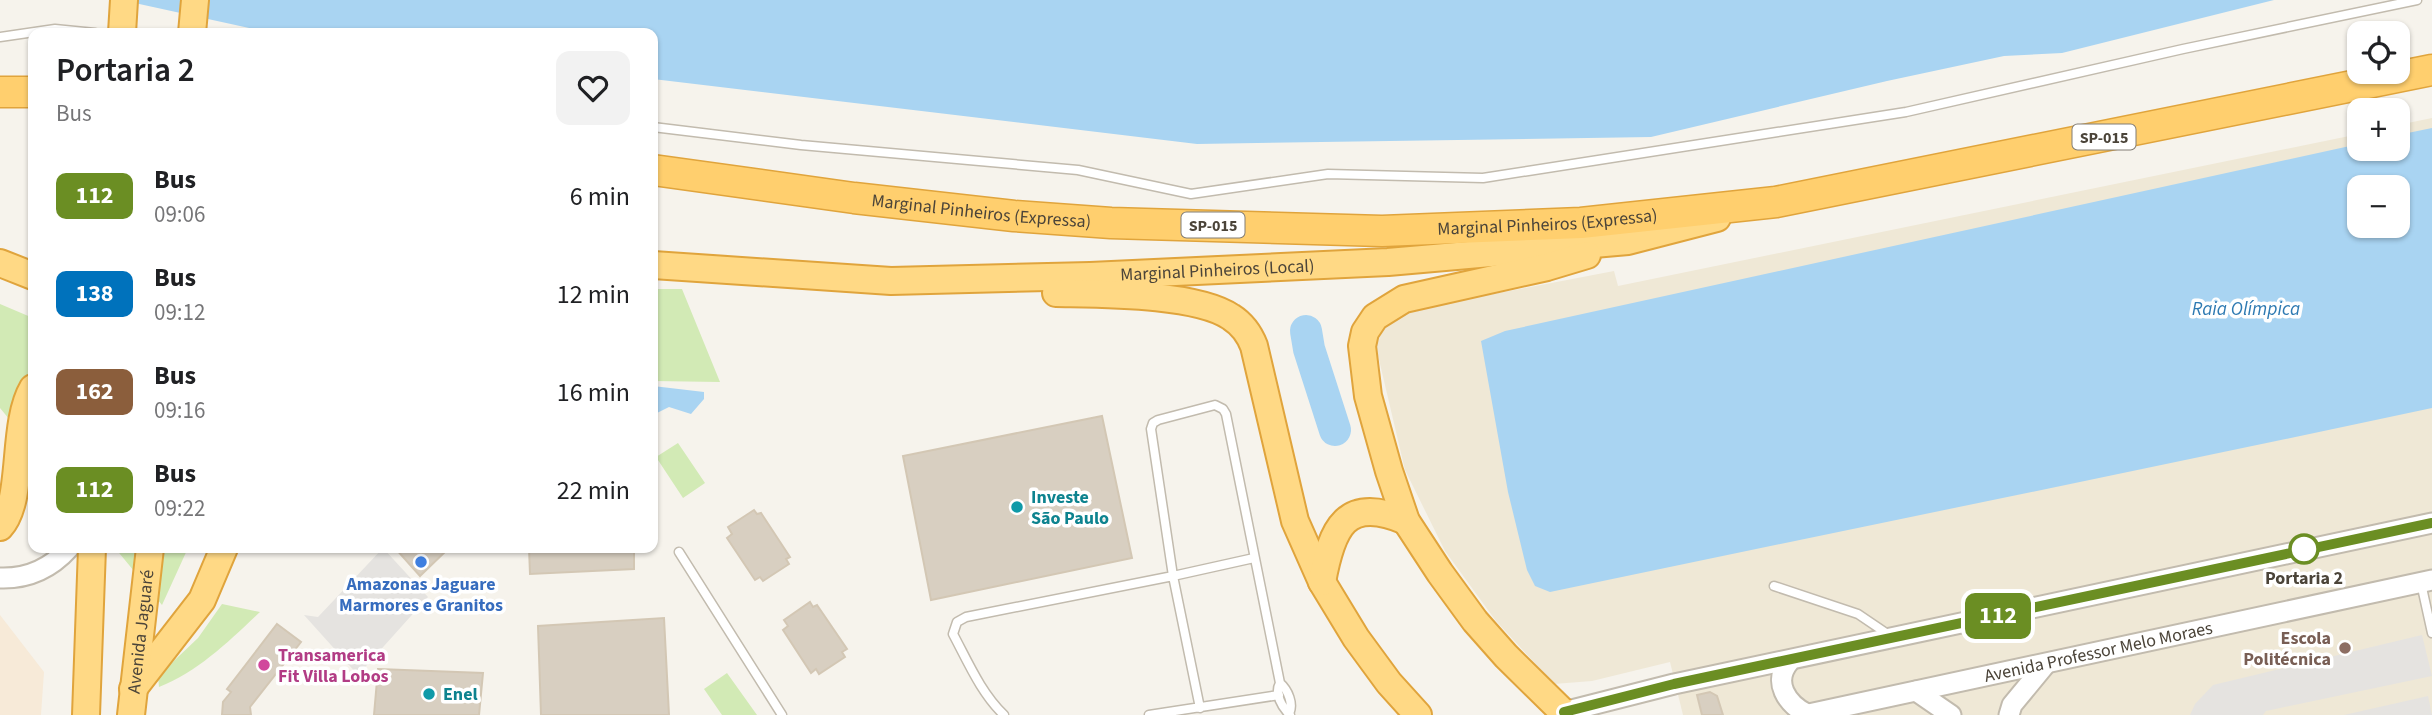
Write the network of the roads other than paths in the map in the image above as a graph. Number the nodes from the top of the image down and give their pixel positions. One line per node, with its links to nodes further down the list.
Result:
1 (124, 0): 4 (highway)
2 (194, 0): 5 (highway)
3 (2417, 0): 11 (lane)
4 (122, 28)
5 (192, 28)
6 (28, 33): 7 (lane)
7 (0, 37)
8 (2432, 70): 13 (highway, Marginal Pinheiros (Expressa) / SP-015)
9 (0, 92): 10 (highway)
10 (28, 92)
11 (658, 128)
12 (658, 171): 13 (highway, Marginal Pinheiros (Expressa) / SP-015)
13 (1776, 202): 14 (highway, Marginal Pinheiros (Local))
14 (1628, 242): 18 (highway, Marginal Pinheiros (Local)); 22 (highway)
15 (0, 263): 17 (highway)
16 (658, 265): 18 (highway, Marginal Pinheiros (Local))
17 (28, 274)
18 (891, 281): 33 (highway)
19 (28, 404): 21 (highway)
20 (0, 433): 21 (highway)
21 (16, 468): 24 (highway)
22 (1406, 521): 33 (highway); 46 (highway)
23 (2432, 523): 37 (street)
24 (0, 527)
25 (678, 552): 49 (lane)
26 (64, 553): 32 (street)
27 (92, 553): 47 (highway)
28 (149, 553): 41 (highway, Avenida Jaguaré)
29 (222, 553): 41 (highway)
30 (1254, 558): 31 (lane); 31 (lane); 40 (lane)
31 (1173, 576): 44 (lane); 50 (lane)
32 (0, 578)
33 (1322, 582): 52 (highway)
34 (2426, 582): 36 (lane); 39 (street, Avenida Professor Melo Moraes)
35 (1774, 586): 37 (lane)
36 (2432, 632)
37 (1895, 639): 38 (street)
38 (1789, 662): 46 (street); 53 (street)
39 (2045, 665): 42 (street, Avenida Professor Melo Moraes); 55 (street)
40 (1280, 683): 43 (lane); 45 (lane)
41 (132, 689): 48 (highway, Avenida Jaguaré)
42 (1916, 691): 53 (street, Avenida Professor Melo Moraes); 54 (street)
43 (1279, 695): 44 (lane); 45 (lane)
44 (1200, 708): 51 (lane)
45 (1289, 714)
46 (1561, 714)
47 (86, 715)
48 (131, 715)
49 (782, 715)
50 (1004, 715)
51 (1149, 715)
52 (1418, 715)
53 (1806, 715)
54 (1951, 715)
55 (2010, 715)

